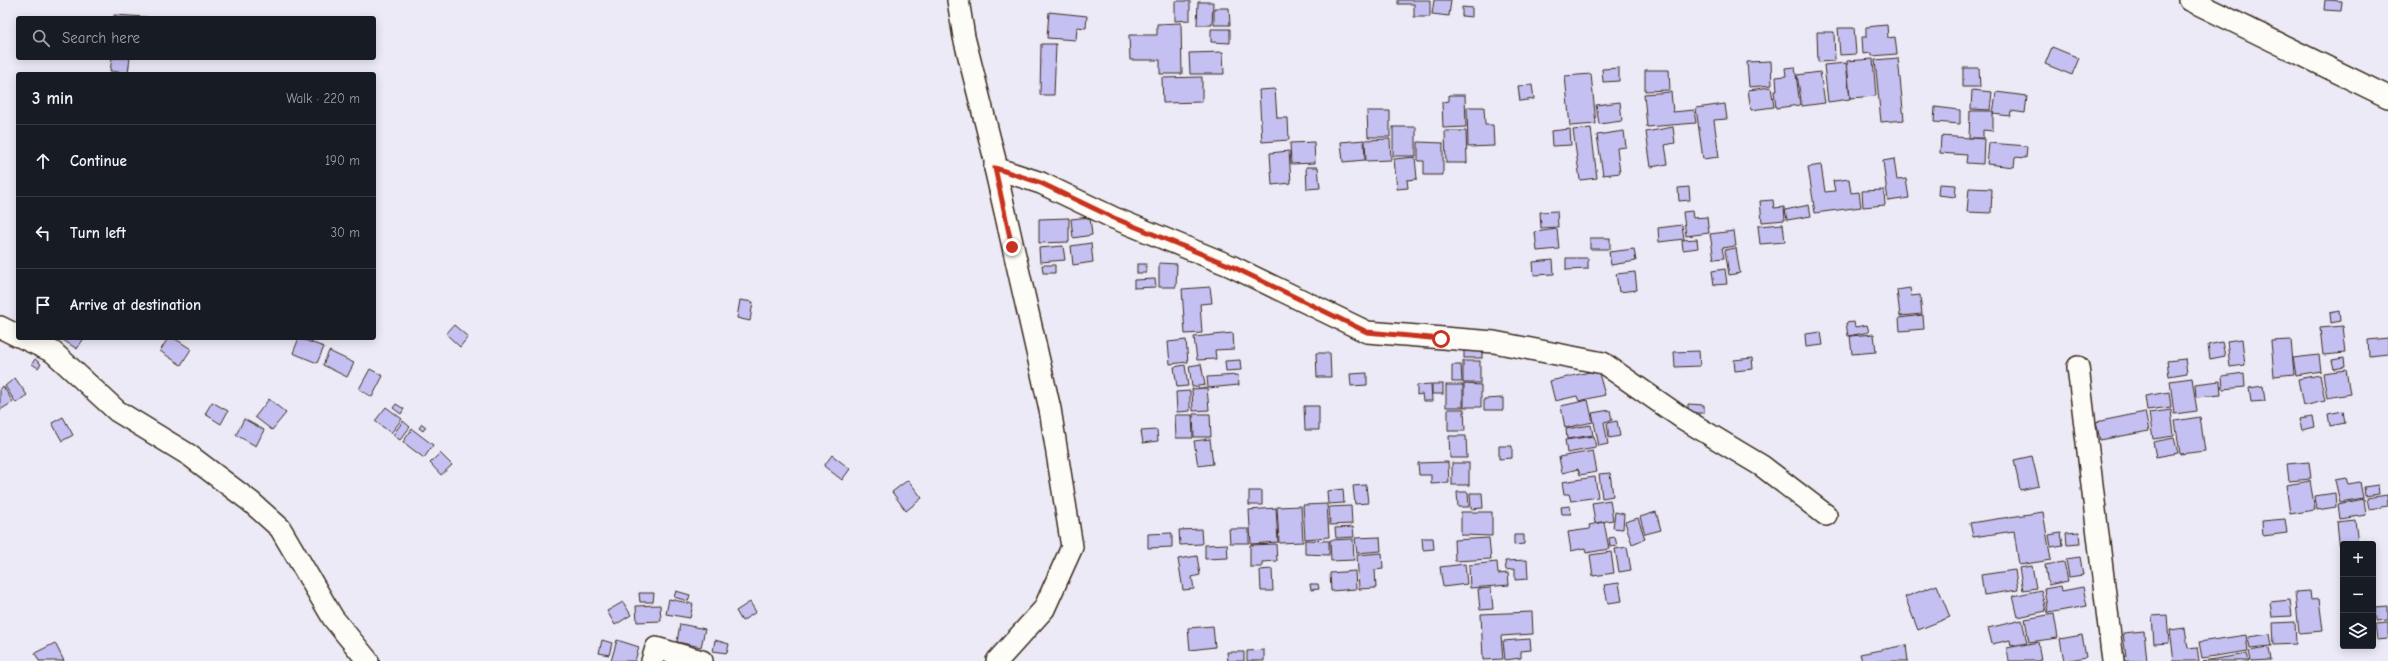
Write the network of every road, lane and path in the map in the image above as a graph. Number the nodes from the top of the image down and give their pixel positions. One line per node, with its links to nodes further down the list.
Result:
1 (958, 0): 4 (street)
2 (2190, 0): 3 (street)
3 (2388, 97)
4 (995, 168): 9 (street); 13 (street)
5 (0, 327): 6 (street)
6 (16, 335)
7 (27, 340): 10 (street)
8 (2078, 367): 14 (street)
9 (1826, 515)
10 (368, 661)
11 (652, 661): 12 (street)
12 (702, 661)
13 (997, 661)
14 (2113, 661)

